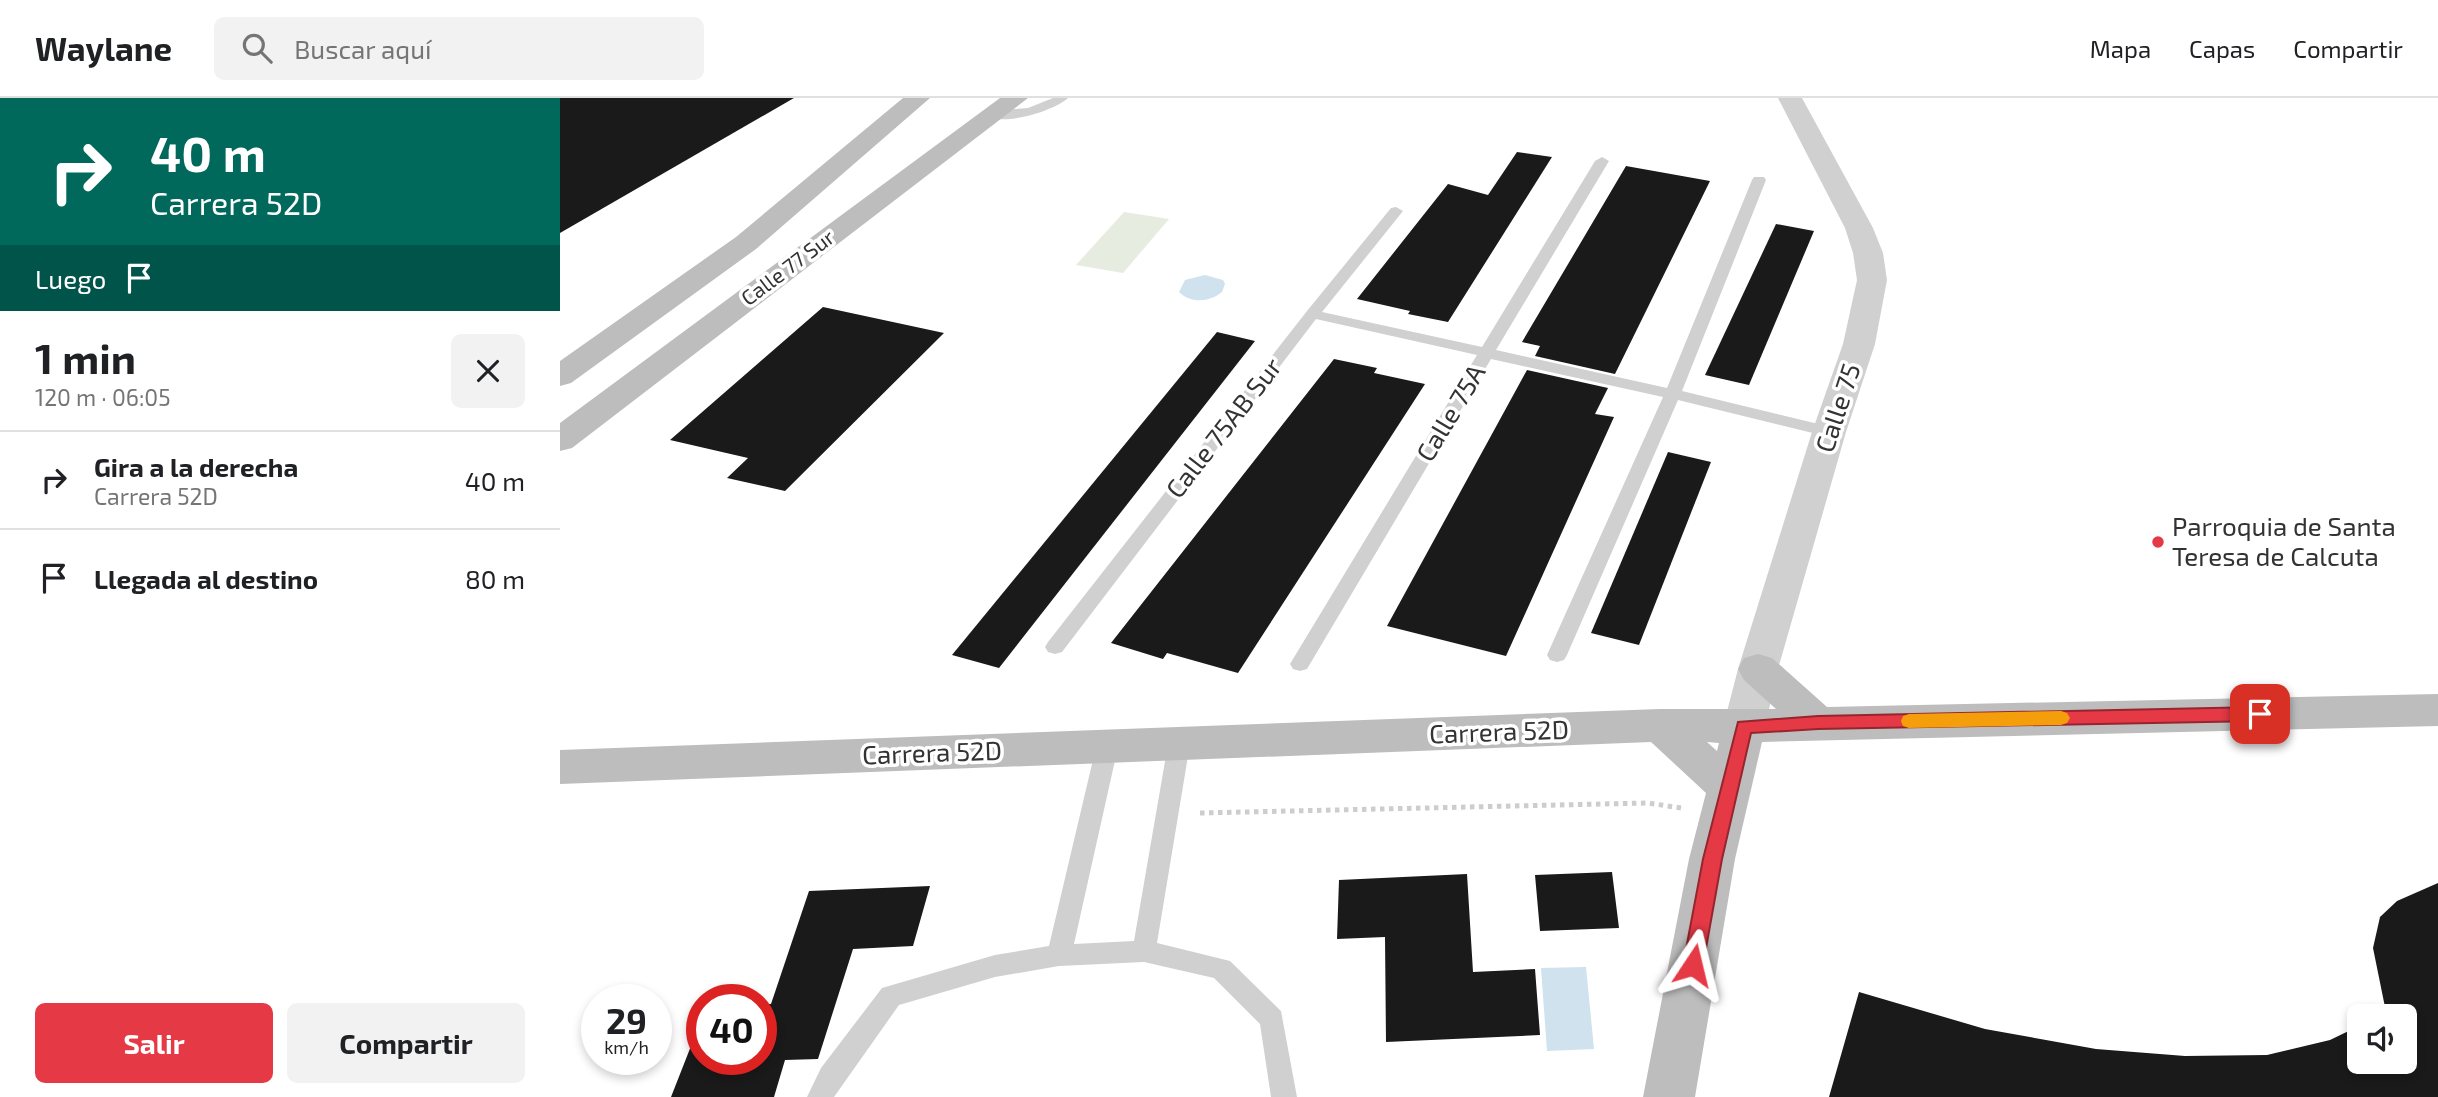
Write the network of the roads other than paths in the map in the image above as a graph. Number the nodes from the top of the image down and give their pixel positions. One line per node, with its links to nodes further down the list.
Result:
1 (918, 98): 11 (street, Calle 77 Sur)
2 (1016, 98): 5 (street, Calle 77 Sur)
3 (1062, 98): 5 (lane)
4 (1790, 98): 13 (street, Calle 75)
5 (993, 115): 14 (street, Calle 77 Sur)
6 (1602, 161): 10 (lane, Calle 75A)
7 (1759, 180): 12 (lane)
8 (1396, 211): 9 (lane, Calle 75AB Sur)
9 (1312, 314): 10 (lane); 15 (lane, Calle 75AB Sur)
10 (1487, 352): 12 (lane); 17 (lane, Calle 75A)
11 (560, 376)
12 (1674, 394): 13 (lane); 16 (lane)
13 (1829, 432): 18 (street, Calle 75)
14 (560, 440)
15 (1055, 647)
16 (1557, 655)
17 (1300, 664)
18 (1758, 669): 20 (street); 22 (street, Calle 75)
19 (2438, 710): 20 (street, Carrera 52D)
20 (1818, 723): 22 (street, Carrera 52D)
21 (1660, 725): 22 (street, Carrera 52D); 23 (street, Carrera 52D); 26 (street)
22 (1744, 727): 26 (street)
23 (1180, 744): 24 (street, Carrera 52D); 27 (lane)
24 (1107, 747): 25 (street, Carrera 52D); 28 (lane)
25 (560, 766)
26 (1726, 801): 31 (street)
27 (1144, 951): 28 (lane); 30 (lane)
28 (1059, 956): 29 (lane)
29 (820, 1097)
30 (1284, 1097)
31 (1669, 1097)

